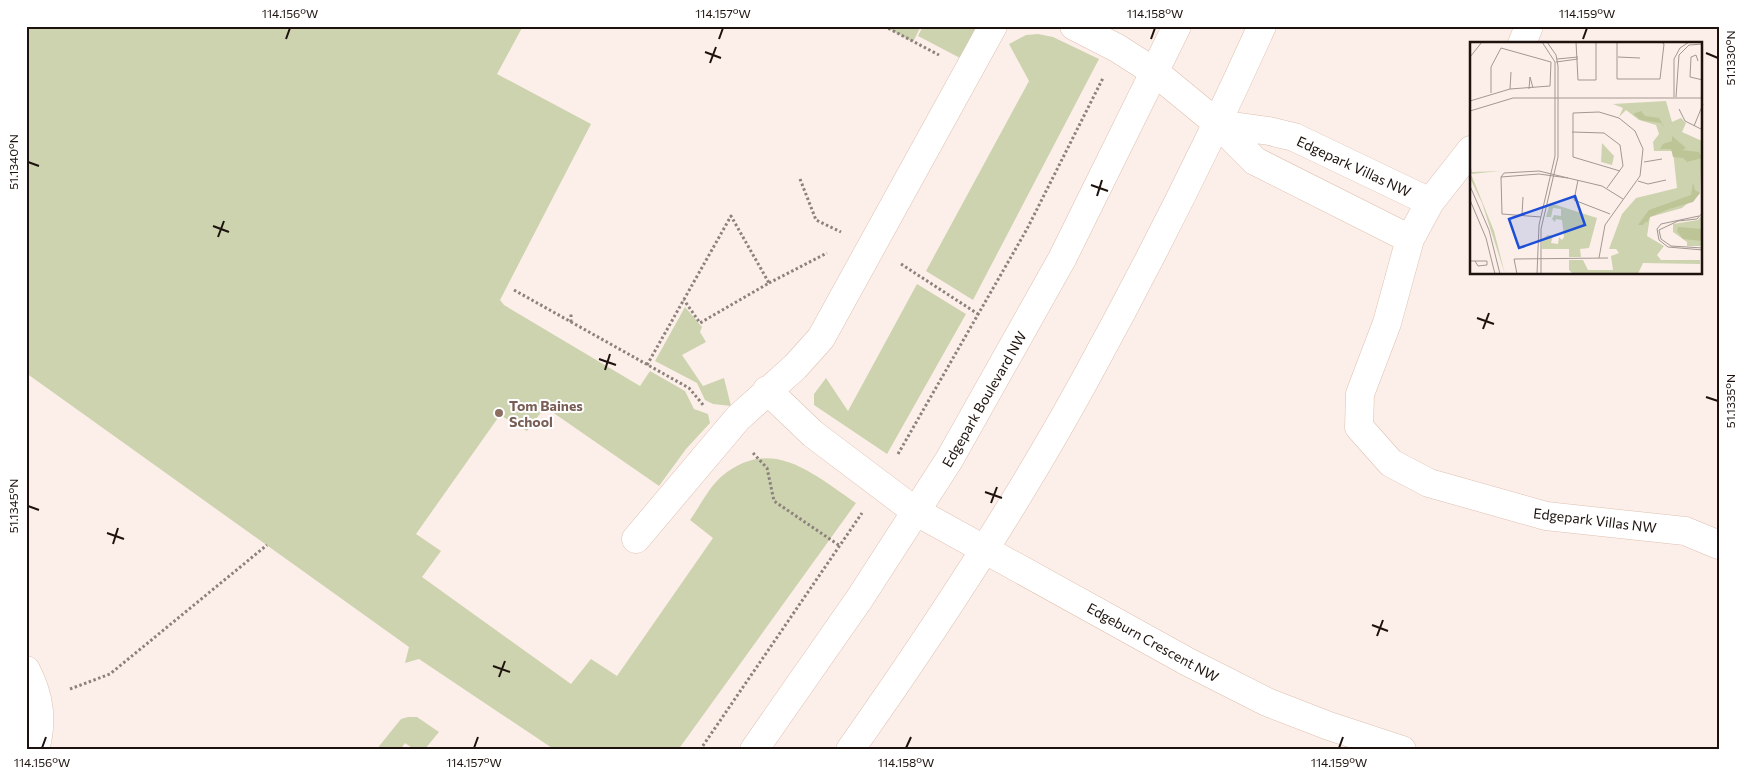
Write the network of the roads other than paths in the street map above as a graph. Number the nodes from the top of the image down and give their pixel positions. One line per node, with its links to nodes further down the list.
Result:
1 (993, 26): 12 (street)
2 (1074, 26): 7 (street, Edgepark Villas NW)
3 (1177, 26): 7 (street, Edgepark Boulevard NW)
4 (1262, 26): 8 (street)
5 (1529, 26): 6 (street)
6 (1523, 42)
7 (1156, 73): 8 (street, Edgepark Villas NW); 13 (street, Edgepark Boulevard NW)
8 (1218, 124): 10 (street, Edgepark Villas NW); 11 (street, Edgepark Villas NW); 16 (street)
9 (1470, 151): 10 (street, Edgepark Villas NW)
10 (1430, 202): 11 (street, Edgepark Villas NW)
11 (1410, 239): 15 (street, Edgepark Villas NW)
12 (767, 390): 13 (street, Edgeburn Crescent NW); 14 (street)
13 (915, 510): 16 (street, Edgeburn Crescent NW); 20 (street, Edgepark Boulevard NW)
14 (636, 540)
15 (1719, 545)
16 (984, 550): 18 (street); 21 (street, Edgeburn Crescent NW)
17 (26, 670): 19 (street)
18 (859, 746)
19 (35, 750)
20 (754, 750)
21 (1402, 750)

